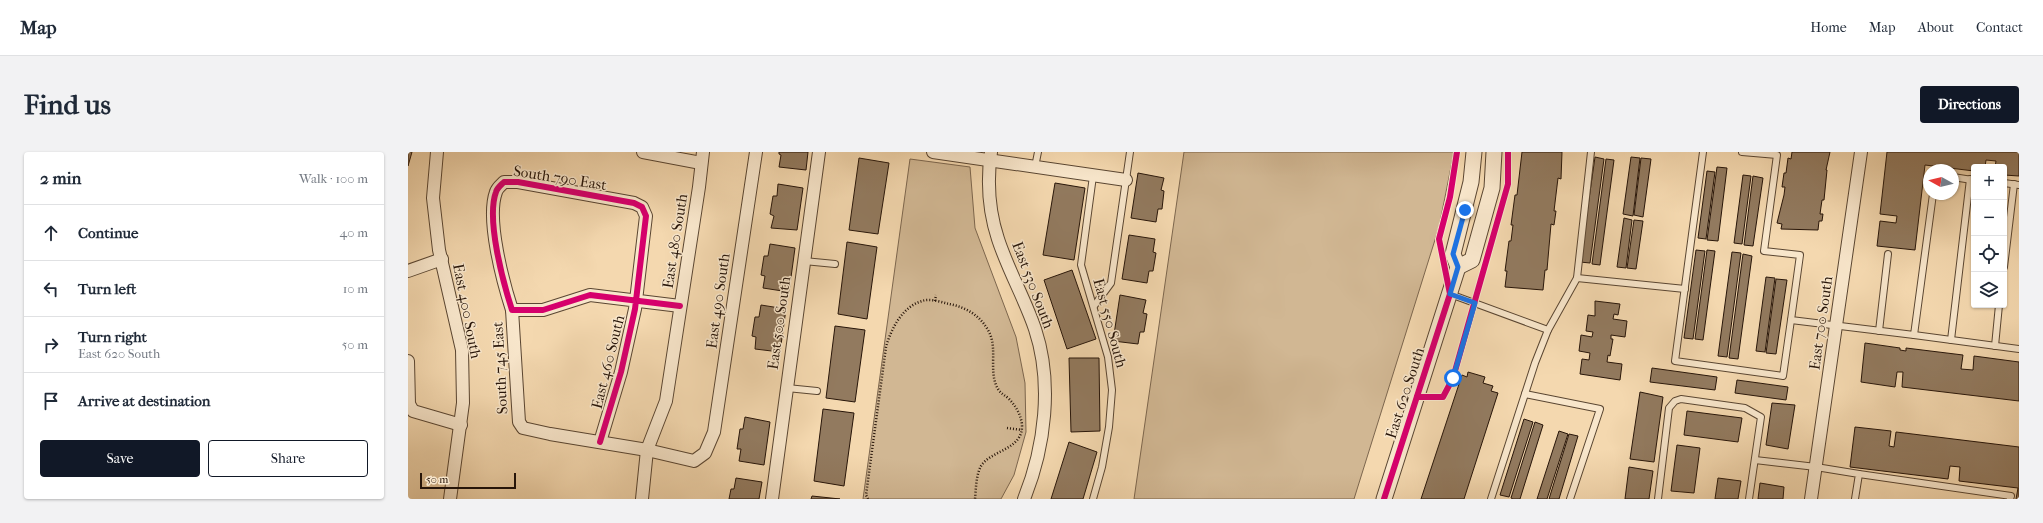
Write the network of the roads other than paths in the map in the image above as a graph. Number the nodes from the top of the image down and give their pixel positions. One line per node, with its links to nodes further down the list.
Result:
1 (437, 152): 27 (street, East 400 South)
2 (643, 152): 15 (street)
3 (756, 152): 55 (street, East 490 South)
4 (819, 152): 28 (street, East 500 South)
5 (933, 152): 14 (street)
6 (1038, 152): 16 (lane)
7 (1130, 152): 19 (lane)
8 (1474, 152): 30 (street, East 620 South)
9 (1494, 152): 30 (street)
10 (1591, 152): 32 (lane)
11 (1703, 152): 33 (lane)
12 (1742, 152): 40 (lane)
13 (1861, 152): 41 (street, East 700 South)
14 (991, 156): 16 (street); 62 (street, East 530 South)
15 (702, 157): 36 (street, East 480 South)
16 (1035, 167): 17 (street)
17 (1093, 176): 19 (street); 37 (lane, East 550 South)
18 (1959, 178): 20 (lane)
19 (1126, 180): 37 (lane)
20 (1971, 180)
21 (2016, 185): 25 (lane)
22 (1971, 188): 45 (lane)
23 (1932, 200): 44 (lane)
24 (646, 216): 35 (street, East 460 South); 39 (street, South 790 East)
25 (2007, 246)
26 (1888, 254): 43 (lane)
27 (442, 259): 31 (street); 52 (street, East 400 South)
28 (804, 261): 29 (lane); 49 (street, East 500 South)
29 (835, 264)
30 (1458, 267): 34 (street, East 620 South)
31 (408, 270)
32 (1577, 278): 33 (lane); 42 (lane)
33 (1685, 289): 40 (lane)
34 (1450, 294): 42 (lane); 64 (street, East 620 South)
35 (636, 300): 36 (street); 39 (street); 53 (street, East 460 South)
36 (680, 306): 54 (street, East 480 South)
37 (1094, 306): 63 (lane, East 550 South)
38 (2000, 308): 46 (lane)
39 (512, 310): 53 (street, South 745 East)
40 (1791, 320): 41 (lane)
41 (1836, 326): 43 (lane); 57 (street, East 700 South)
42 (1548, 330): 51 (lane)
43 (1879, 331): 44 (lane)
44 (1914, 335): 45 (lane)
45 (1951, 340): 46 (lane)
46 (1995, 346): 47 (lane)
47 (2019, 349)
48 (408, 361): 52 (street)
49 (787, 388): 50 (lane); 61 (street, East 500 South)
50 (817, 391)
51 (1525, 394): 65 (lane); 66 (lane)
52 (461, 425): 59 (street, East 400 South)
53 (600, 442): 54 (street, South 745 East)
54 (647, 450): 55 (street, South 745 East); 60 (street, East 480 South)
55 (705, 453)
56 (1755, 460): 57 (lane); 67 (lane); 68 (lane)
57 (1816, 467): 58 (lane); 69 (street, East 700 South)
58 (1859, 474): 70 (lane); 71 (lane)
59 (450, 499)
60 (642, 499)
61 (772, 499)
62 (1024, 499)
63 (1093, 499)
64 (1384, 499)
65 (1491, 499)
66 (1570, 499)
67 (1658, 499)
68 (1749, 499)
69 (1811, 499)
70 (1855, 499)
71 (2010, 499)

